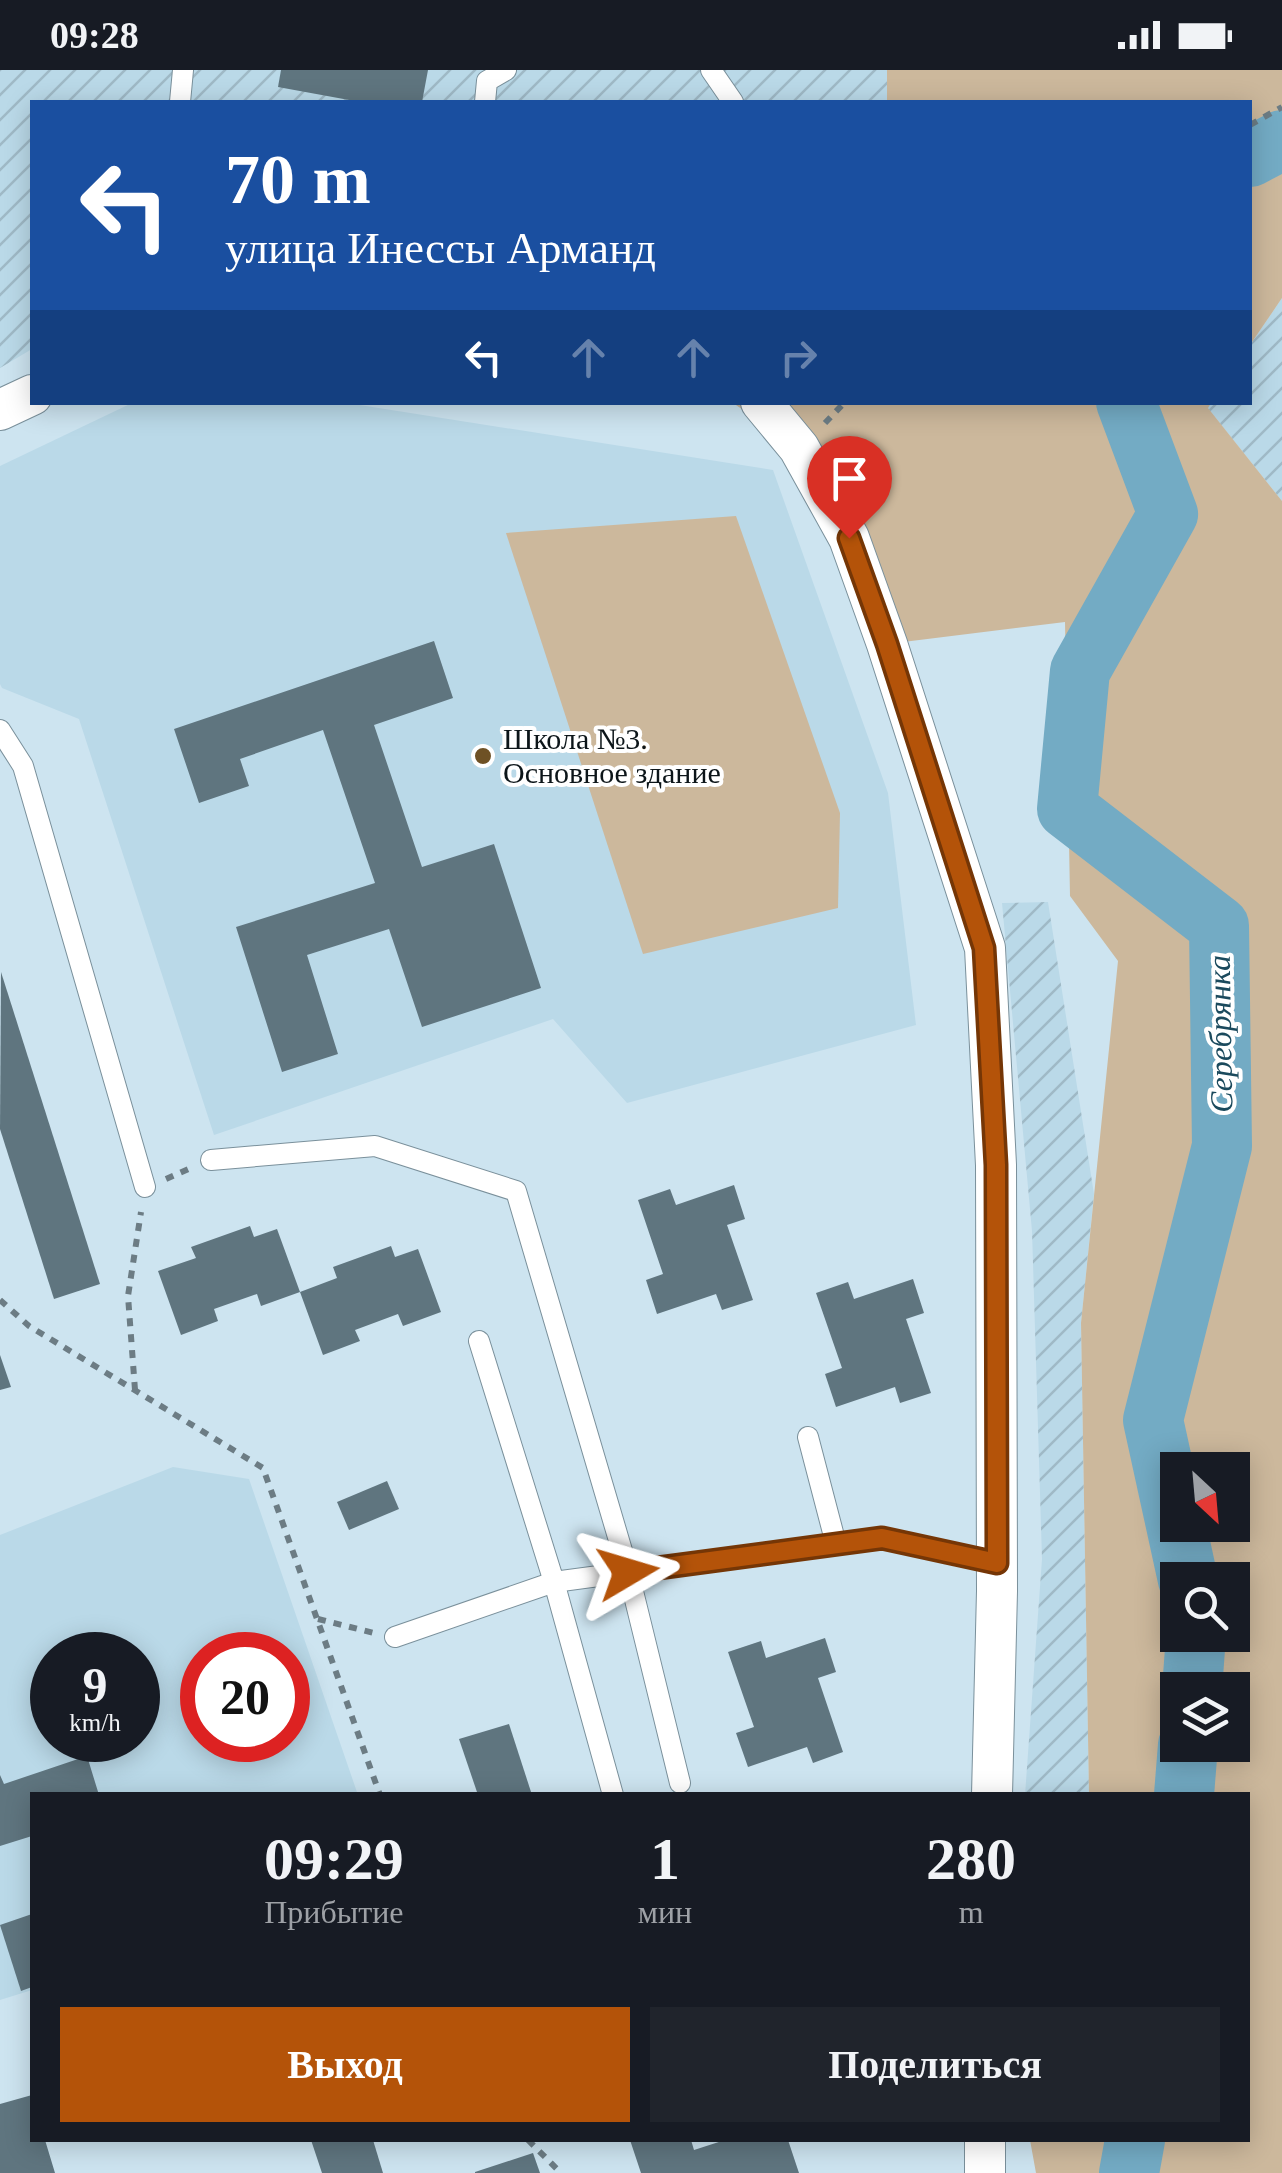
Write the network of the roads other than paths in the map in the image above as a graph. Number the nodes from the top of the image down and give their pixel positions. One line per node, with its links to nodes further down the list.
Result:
1 (183, 70): 4 (lane)
2 (506, 70): 5 (lane)
3 (711, 70): 6 (lane)
4 (180, 100)
5 (484, 100)
6 (732, 100)
7 (30, 396): 9 (street)
8 (763, 405): 16 (street)
9 (0, 410)
10 (0, 730): 12 (lane)
11 (211, 1160): 17 (lane)
12 (145, 1187)
13 (479, 1340): 18 (lane)
14 (808, 1437): 15 (lane)
15 (836, 1544): 16 (lane); 17 (lane)
16 (997, 1563): 22 (street)
17 (628, 1572): 18 (lane); 20 (lane)
18 (554, 1582): 19 (lane); 21 (lane)
19 (394, 1638)
20 (680, 1783)
21 (612, 1792)
22 (992, 1792)
23 (985, 2142): 24 (street)
24 (985, 2173)

